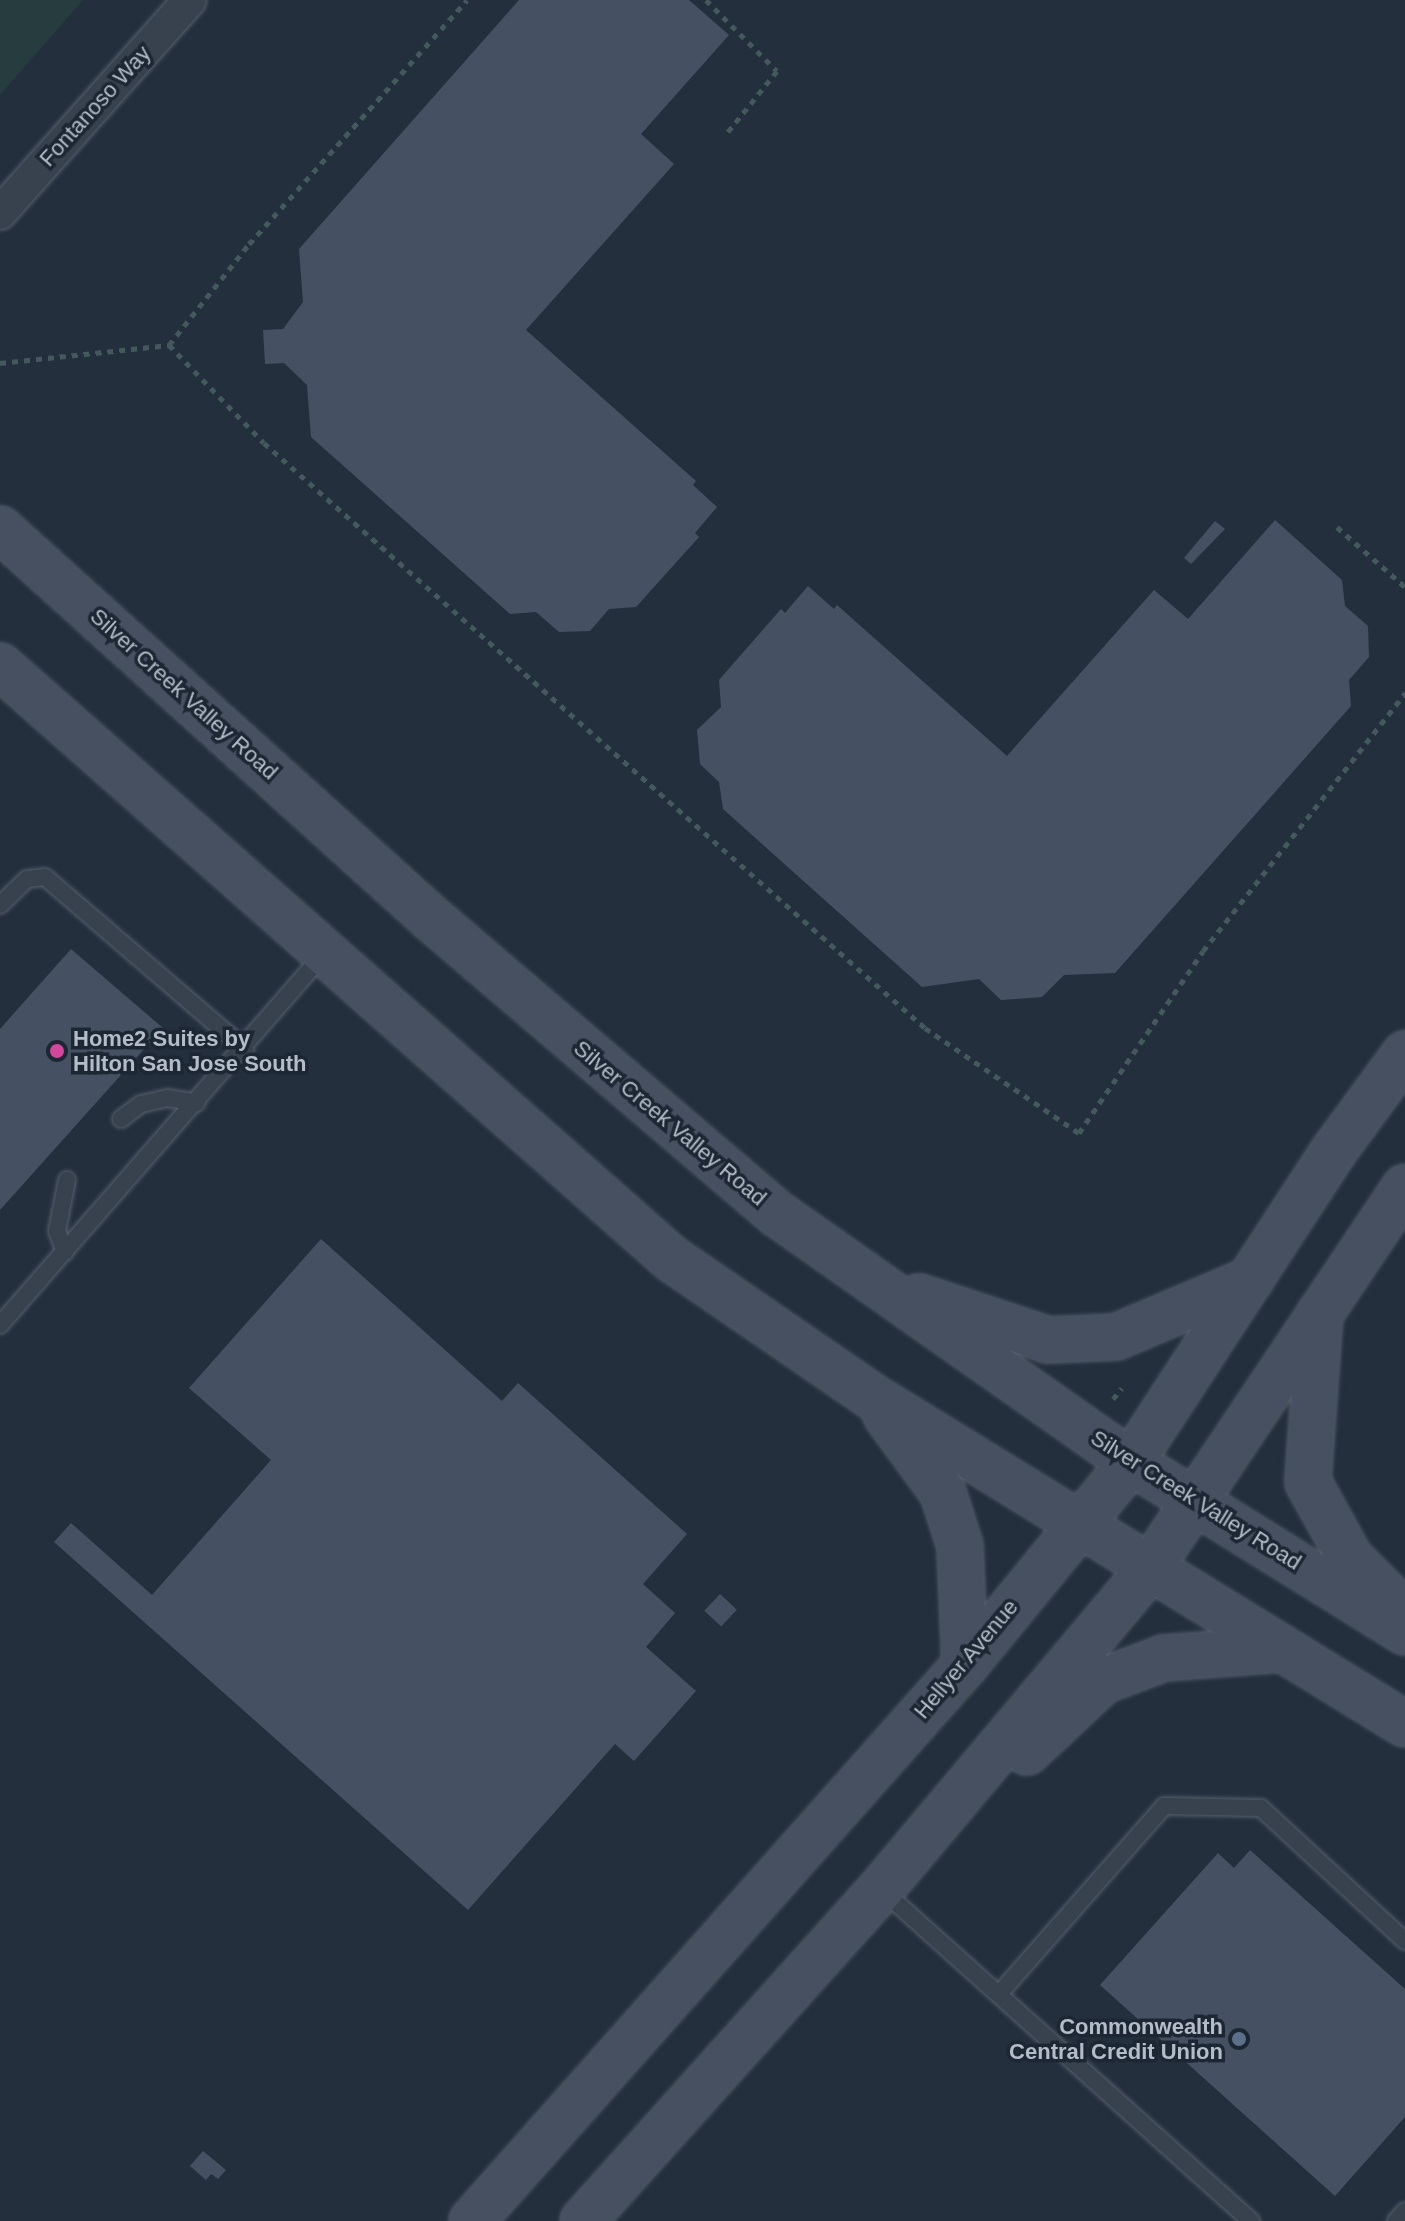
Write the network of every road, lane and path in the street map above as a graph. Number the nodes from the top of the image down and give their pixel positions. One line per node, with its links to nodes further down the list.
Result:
1 (190, 0): 5 (street, Fontanoso Way)
2 (467, 0): 6 (path)
3 (706, 0): 4 (path)
4 (727, 133)
5 (0, 213)
6 (169, 345): 7 (path); 12 (path)
7 (0, 363)
8 (1337, 527): 10 (path)
9 (0, 529): 23 (main road, Silver Creek Valley Road)
10 (1405, 587)
11 (0, 666): 14 (main road)
12 (1405, 693)
13 (0, 905): 15 (lane)
14 (325, 953): 15 (lane); 26 (main road)
15 (245, 1049): 17 (lane)
16 (1405, 1054): 22 (main road, Hellyer Avenue)
17 (197, 1103): 18 (lane); 21 (lane)
18 (121, 1119)
19 (67, 1180): 21 (lane)
20 (1405, 1187): 24 (main road)
21 (65, 1252): 25 (lane)
22 (1250, 1280): 23 (main road); 27 (main road, Hellyer Avenue)
23 (872, 1282): 27 (main road, Silver Creek Valley Road)
24 (1320, 1313): 28 (main road); 31 (main road)
25 (0, 1325)
26 (873, 1397): 29 (main road); 34 (main road)
27 (1131, 1462): 28 (main road, Silver Creek Valley Road); 29 (main road, Hellyer Avenue)
28 (1197, 1502): 30 (main road); 32 (main road, Silver Creek Valley Road)
29 (1077, 1524): 30 (main road); 34 (main road, Hellyer Avenue)
30 (1150, 1568): 33 (main road); 36 (main road)
31 (1405, 1613)
32 (1405, 1632)
33 (1283, 1649): 35 (main road); 36 (main road)
34 (965, 1665): 40 (main road, Hellyer Avenue)
35 (1405, 1724)
36 (881, 1889): 38 (lane); 41 (main road)
37 (1405, 1941): 38 (lane)
38 (999, 1994): 42 (lane)
39 (1405, 2211): 43 (lane)
40 (472, 2221)
41 (583, 2221)
42 (1251, 2221)
43 (1396, 2221)

